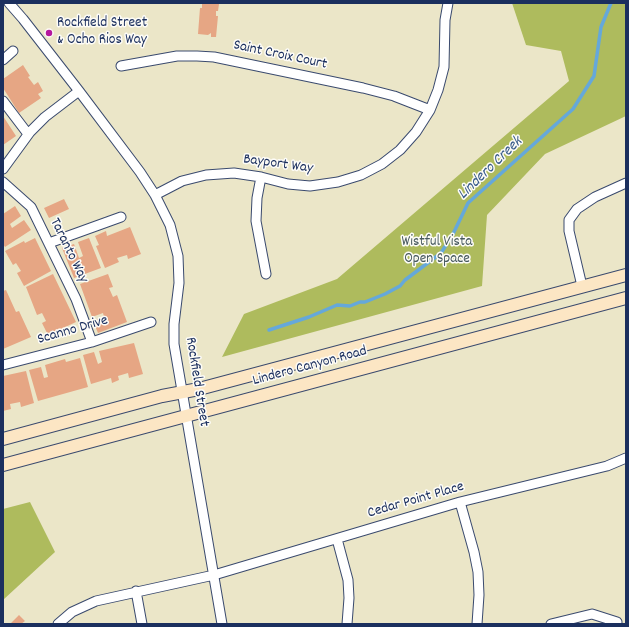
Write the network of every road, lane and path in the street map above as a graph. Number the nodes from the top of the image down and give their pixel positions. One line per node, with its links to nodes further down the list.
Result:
1 (9, 3): 6 (street, Rockfield Street)
2 (448, 3): 8 (street, Bayport Way)
3 (13, 51): 4 (street)
4 (3, 60)
5 (121, 66): 8 (street, Saint Croix Court)
6 (79, 91): 9 (street); 14 (street, Rockfield Street)
7 (3, 101): 9 (street)
8 (430, 110): 11 (street, Bayport Way)
9 (28, 134): 10 (street)
10 (3, 170)
11 (261, 177): 14 (street, Bayport Way); 17 (street)
12 (3, 182): 16 (street, Taranto Way)
13 (626, 183): 19 (street)
14 (155, 195): 24 (street, Rockfield Street)
15 (121, 216): 16 (street)
16 (49, 243): 22 (street, Taranto Way)
17 (266, 274)
18 (626, 275): 19 (main road, Lindero Canyon Road)
19 (582, 286): 24 (main road, Lindero Canyon Road)
20 (626, 298): 25 (main road, Lindero Canyon Road)
21 (151, 322): 22 (street, Scanno Drive)
22 (92, 342): 23 (street, Scanno Drive)
23 (3, 365)
24 (183, 392): 25 (street, Rockfield Street); 26 (main road, Lindero Canyon Road)
25 (187, 415): 28 (main road, Lindero Canyon Road); 31 (street, Rockfield Street)
26 (3, 439)
27 (626, 458): 29 (street, Cedar Point Place)
28 (3, 465)
29 (460, 502): 30 (street, Cedar Point Place); 38 (street)
30 (337, 539): 31 (street, Cedar Point Place); 37 (street)
31 (214, 575): 32 (street, Cedar Point Place); 36 (street, Rockfield Street)
32 (136, 591): 34 (street, Cedar Point Place); 35 (street)
33 (617, 622): 39 (street)
34 (58, 624)
35 (142, 624)
36 (222, 624)
37 (347, 624)
38 (477, 624)
39 (550, 624)

